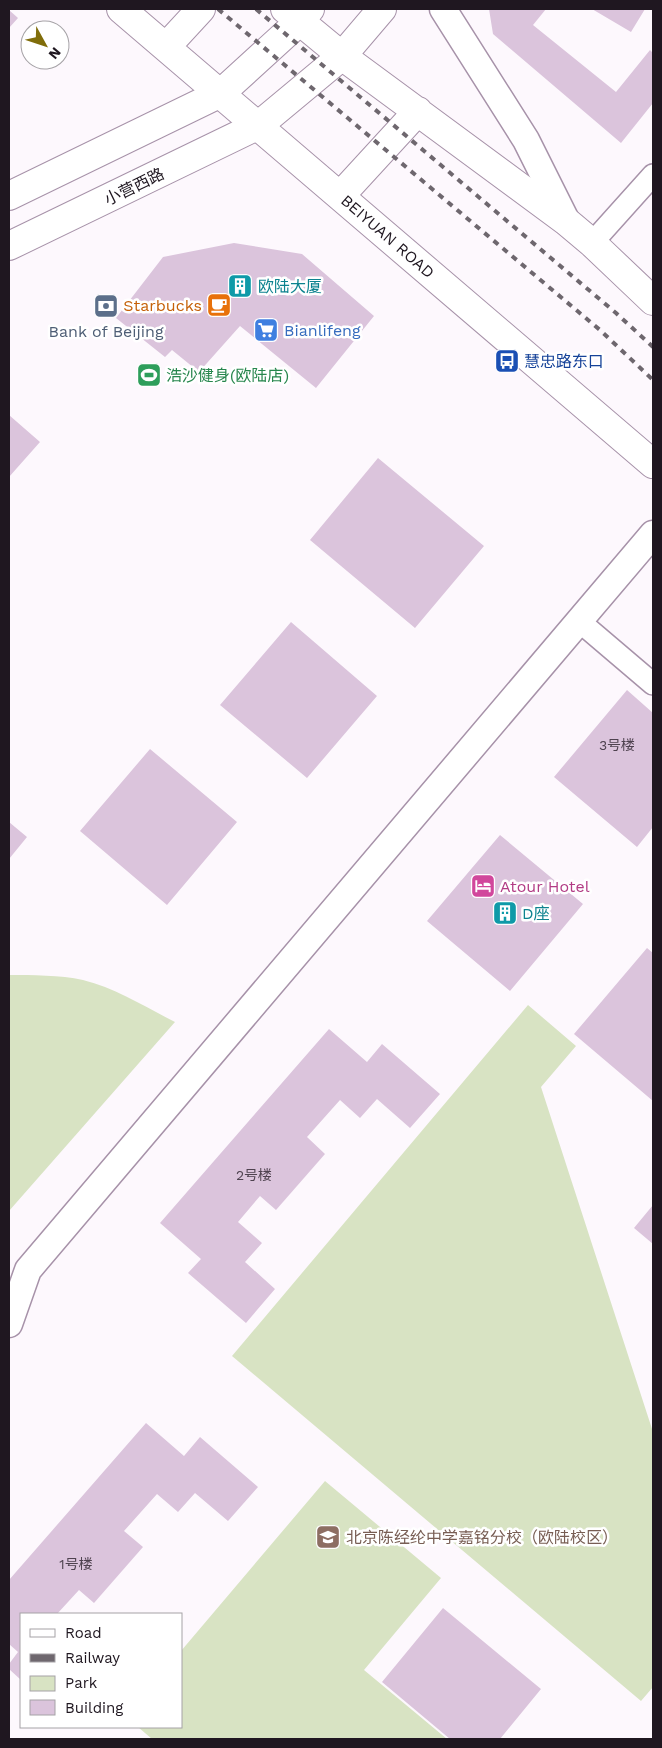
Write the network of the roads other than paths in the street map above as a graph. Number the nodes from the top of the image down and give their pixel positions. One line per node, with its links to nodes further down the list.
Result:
1 (121, 9): 6 (main road, BEIYUAN ROAD)
2 (202, 9): 6 (main road)
3 (382, 9): 7 (main road, 小营西路)
4 (443, 9): 14 (street)
5 (298, 13): 7 (main road); 8 (main road)
6 (166, 47): 8 (main road, BEIYUAN ROAD)
7 (342, 56): 9 (main road); 10 (main road, 小营西路)
8 (221, 93): 10 (main road, BEIYUAN ROAD); 12 (main road)
9 (418, 111): 13 (main road); 14 (main road)
10 (259, 125): 13 (main road, BEIYUAN ROAD); 16 (main road, 小营西路)
11 (653, 175): 15 (street)
12 (9, 196)
13 (340, 196): 18 (main road, BEIYUAN ROAD)
14 (567, 222): 15 (main road)
15 (592, 243): 17 (main road)
16 (9, 246)
17 (653, 301)
18 (653, 464)
19 (653, 534): 20 (street)
20 (579, 621): 21 (street); 22 (street)
21 (653, 684)
22 (9, 1324)

